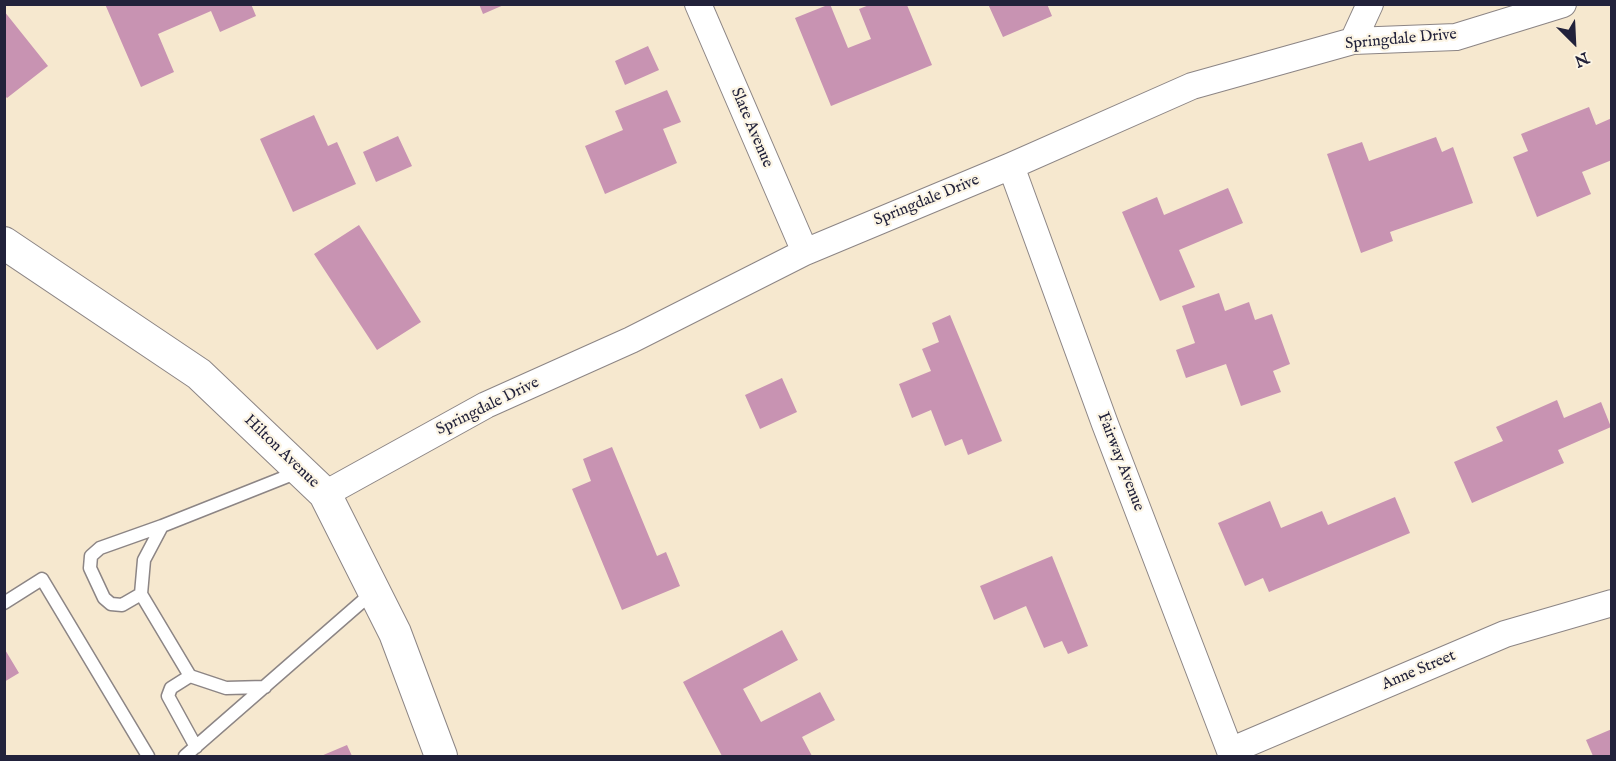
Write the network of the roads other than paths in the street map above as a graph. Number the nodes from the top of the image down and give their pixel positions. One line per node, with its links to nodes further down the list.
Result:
1 (698, 4): 7 (street, Slate Avenue)
2 (1370, 4): 4 (street)
3 (1563, 4): 4 (street, Springdale Drive)
4 (1353, 41): 5 (street, Springdale Drive)
5 (1011, 166): 7 (street, Springdale Drive); 18 (street, Fairway Avenue)
6 (4, 243): 8 (street, Hilton Avenue)
7 (805, 252): 9 (street, Springdale Drive)
8 (300, 471): 9 (street, Hilton Avenue); 10 (lane)
9 (325, 494): 11 (street, Hilton Avenue)
10 (162, 526): 12 (lane); 12 (lane)
11 (374, 591): 16 (lane); 21 (street, Hilton Avenue)
12 (141, 594): 15 (lane)
13 (4, 603): 19 (lane)
14 (1611, 603): 18 (street, Anne Street)
15 (190, 676): 16 (lane); 17 (lane)
16 (265, 687): 17 (lane)
17 (196, 747): 20 (lane)
18 (1231, 754)
19 (148, 756)
20 (185, 756)
21 (441, 756)

